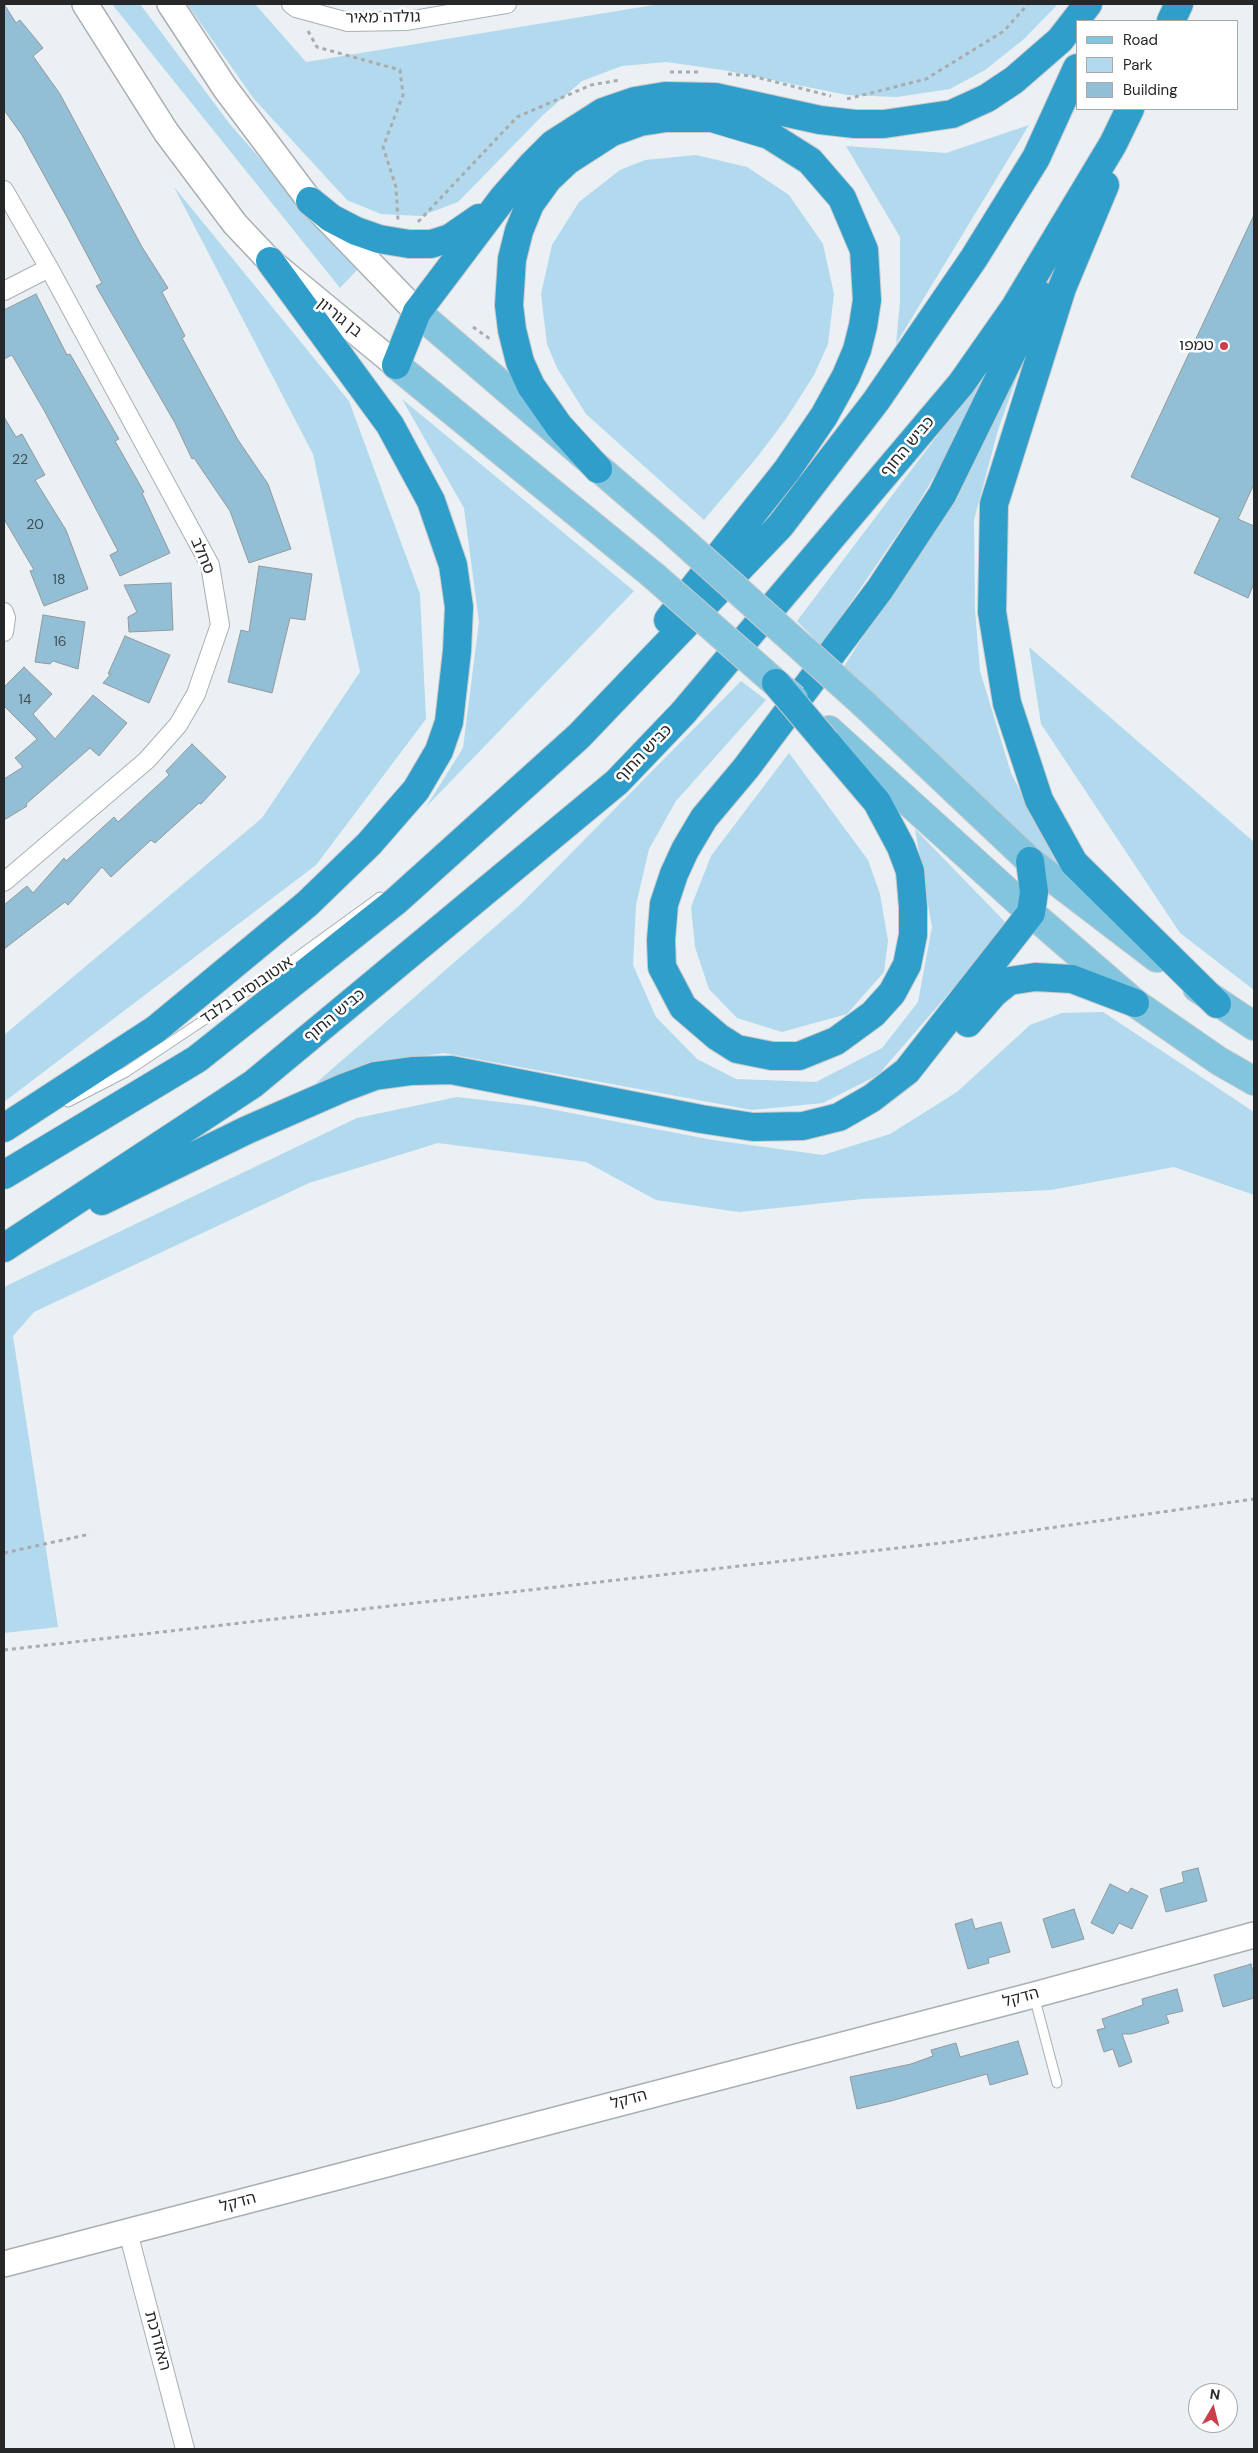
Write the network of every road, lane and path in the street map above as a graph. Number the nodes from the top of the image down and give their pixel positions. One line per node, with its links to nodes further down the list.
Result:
1 (85, 4): 18 (street, בן גוריון)
2 (170, 4): 16 (street)
3 (507, 4): 7 (street, גולדה מאיר)
4 (1088, 4): 15 (highway)
5 (1106, 4): 8 (highway)
6 (1179, 4): 9 (highway)
7 (294, 6): 17 (path)
8 (1098, 20)
9 (1172, 20)
10 (1076, 70): 29 (highway)
11 (1130, 110): 13 (highway, כביש החוף)
12 (1136, 110): 38 (highway)
13 (1113, 144): 30 (highway); 47 (highway, כביש החוף)
14 (4, 190): 19 (street, סחלב)
15 (504, 198): 17 (highway); 21 (highway)
16 (310, 201): 17 (highway); 21 (street)
17 (396, 242)
18 (270, 261): 24 (street, בן גוריון); 44 (highway)
19 (49, 268): 20 (street); 34 (street, סחלב)
20 (4, 291)
21 (417, 312): 24 (highway); 25 (main road)
22 (467, 323): 23 (path)
23 (514, 341): 25 (highway); 29 (highway)
24 (396, 365): 28 (main road, בן גוריון, bridge)
25 (598, 469): 32 (main road, bridge)
26 (4, 612): 27 (street)
27 (4, 632)
28 (776, 683): 30 (highway, bridge)
29 (579, 736): 31 (highway)
30 (828, 736): 36 (main road)
31 (478, 826): 33 (lane); 46 (highway)
32 (1030, 861): 36 (highway); 38 (main road)
33 (413, 872)
34 (4, 882)
35 (389, 890): 41 (lane, אוטובוסים בלבד)
36 (1031, 913): 37 (main road); 43 (highway)
37 (1135, 1003): 40 (main road); 43 (highway)
38 (1218, 1004): 39 (main road)
39 (1254, 1026)
40 (1254, 1081)
41 (56, 1108)
42 (47, 1112): 45 (lane)
43 (701, 1119): 47 (highway)
44 (4, 1128)
45 (4, 1134)
46 (4, 1175)
47 (4, 1249)
48 (1254, 1499): 51 (path)
49 (90, 1534): 50 (path)
50 (4, 1553)
51 (4, 1650)
52 (1254, 1935): 53 (street, הדקל)
53 (1034, 1995): 54 (lane); 55 (street, הדקל)
54 (1057, 2082)
55 (128, 2232): 56 (street, הדקל); 57 (street, האזדרכת)
56 (4, 2264)
57 (185, 2449)

